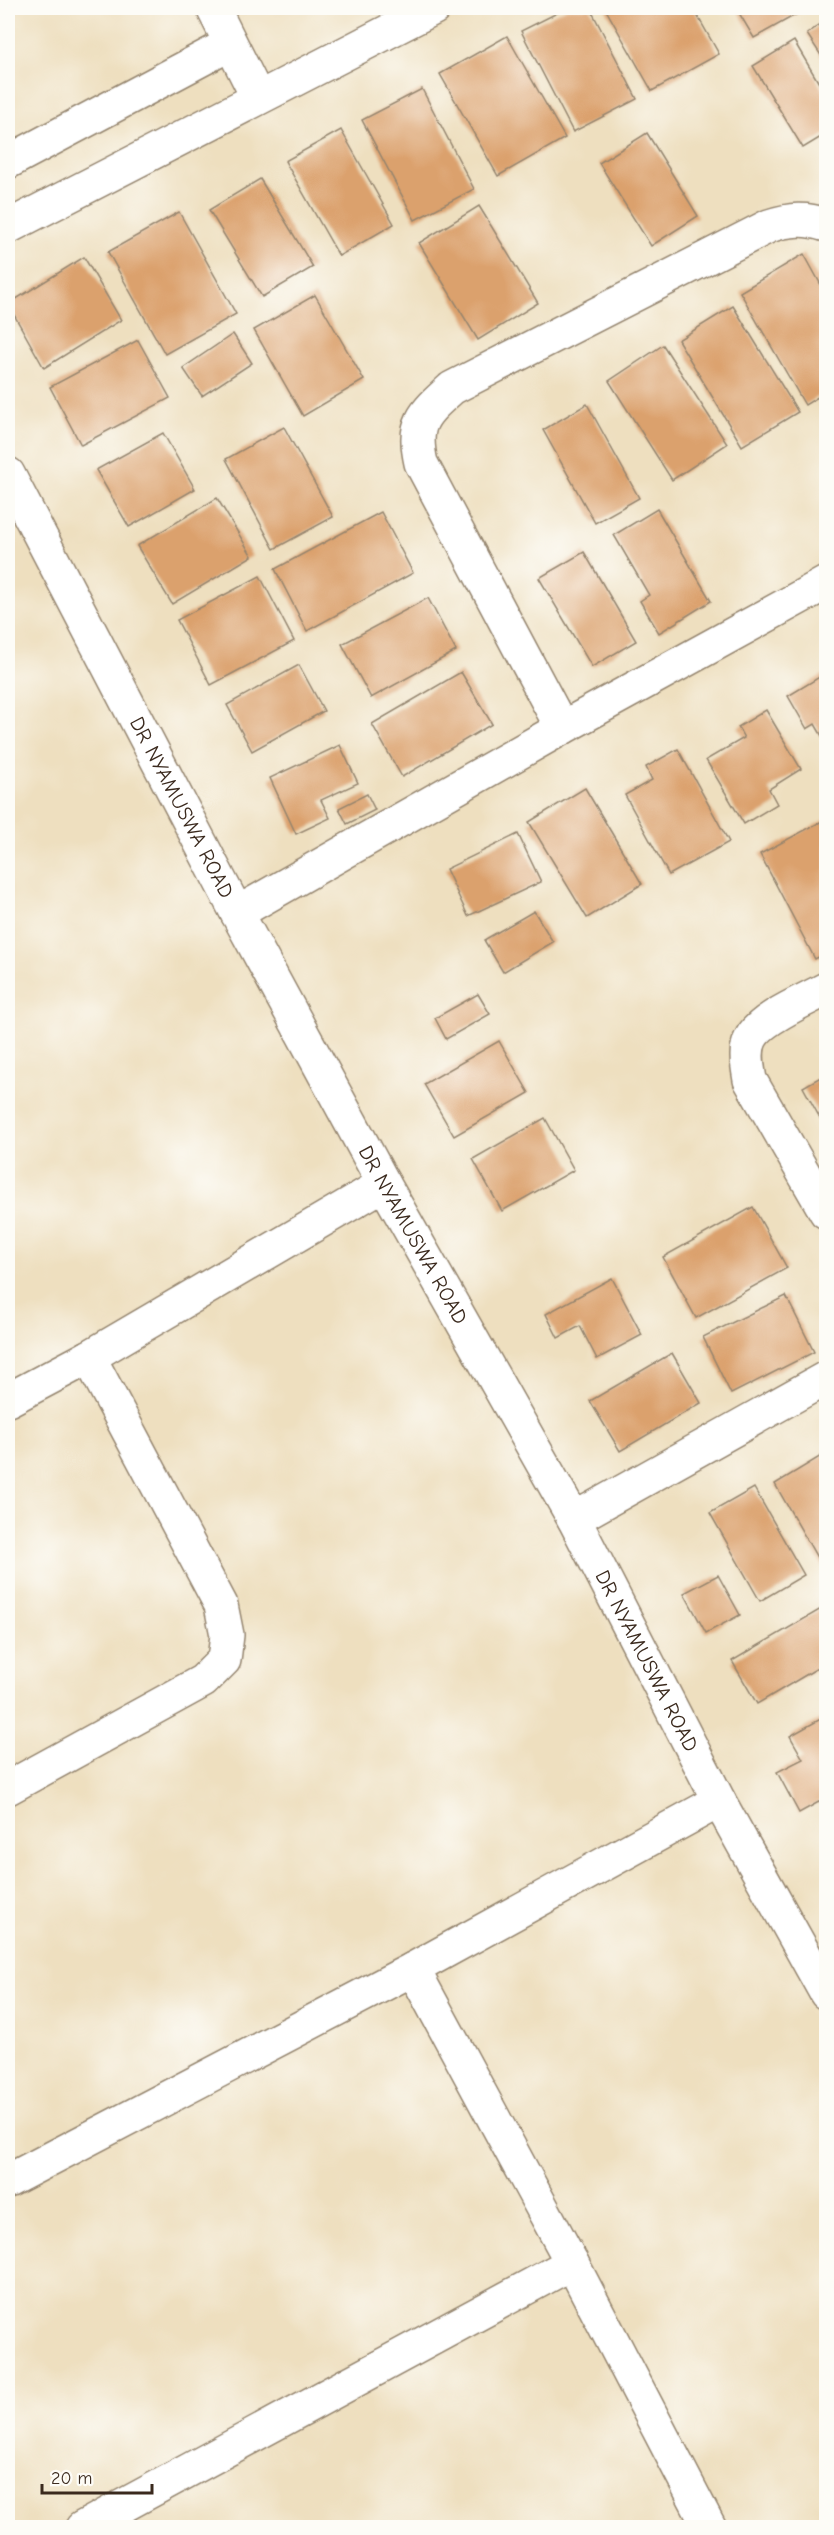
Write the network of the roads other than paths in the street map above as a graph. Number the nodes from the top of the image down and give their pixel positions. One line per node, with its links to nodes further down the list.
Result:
1 (213, 8): 3 (street)
2 (434, 8): 4 (street)
3 (230, 44): 4 (street); 5 (street)
4 (258, 98): 7 (street)
5 (8, 162)
6 (826, 225): 10 (street)
7 (8, 227)
8 (8, 474): 11 (street, DR NYAMUSWA ROAD)
9 (826, 583): 10 (street)
10 (562, 728): 11 (street)
11 (237, 913): 13 (street, DR NYAMUSWA ROAD)
12 (826, 989): 14 (street)
13 (384, 1184): 15 (street); 18 (street, DR NYAMUSWA ROAD)
14 (826, 1212)
15 (89, 1357): 17 (street); 19 (street)
16 (826, 1378): 18 (street)
17 (8, 1400)
18 (574, 1519): 20 (street, DR NYAMUSWA ROAD)
19 (8, 1788)
20 (719, 1801): 21 (street); 22 (street, DR NYAMUSWA ROAD)
21 (413, 1969): 23 (street); 24 (street)
22 (826, 1993)
23 (8, 2181)
24 (572, 2263): 25 (street); 26 (street)
25 (82, 2528)
26 (710, 2528)

